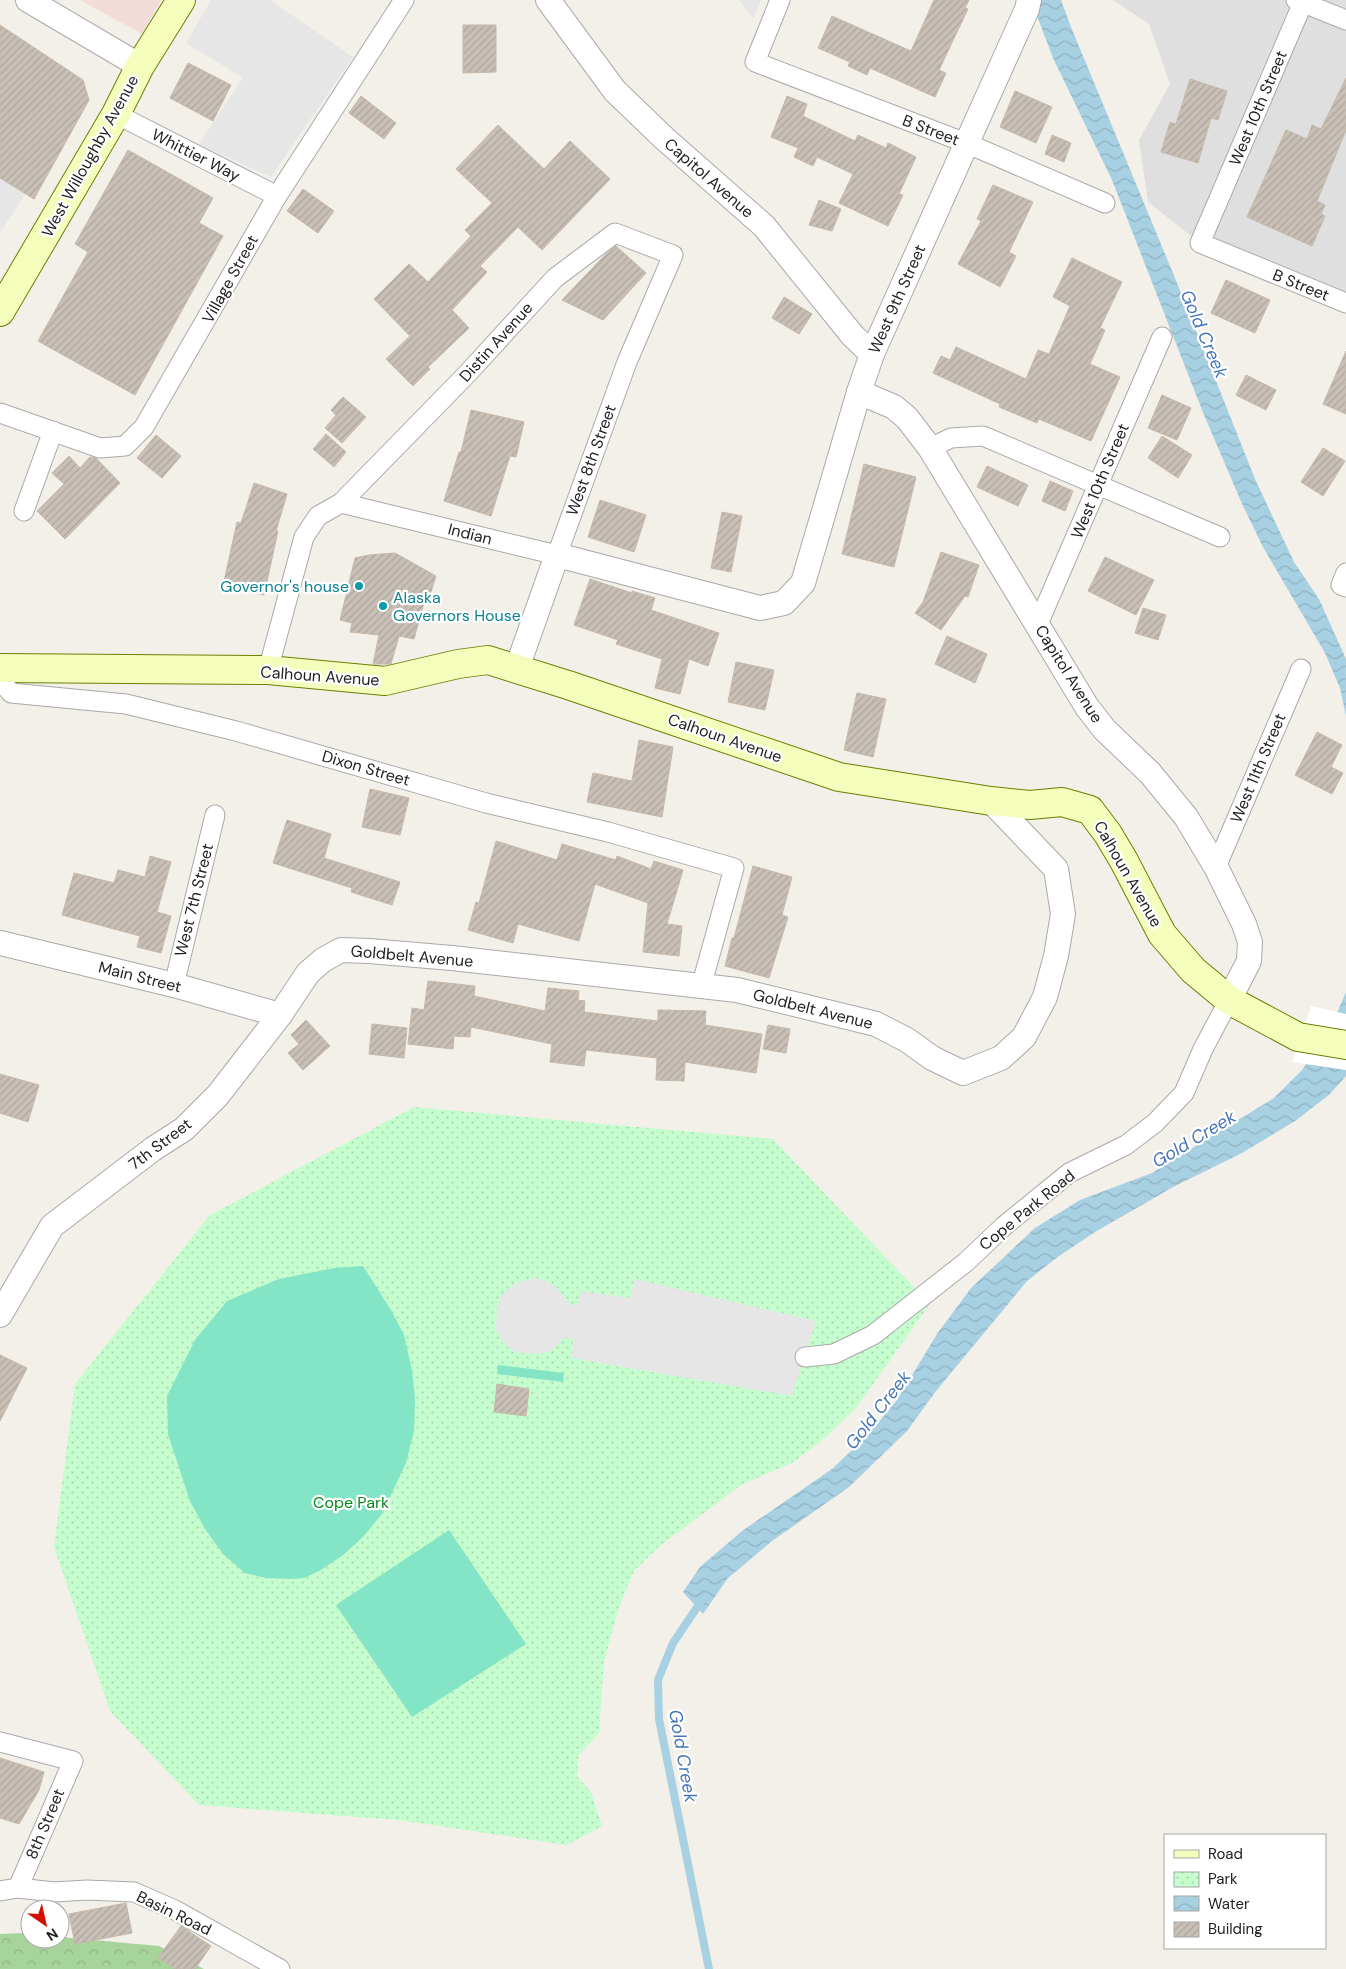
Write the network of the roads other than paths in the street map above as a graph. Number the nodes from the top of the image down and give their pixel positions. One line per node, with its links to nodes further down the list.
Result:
1 (28, 0): 9 (street)
2 (181, 0): 9 (main road, West Willoughby Avenue)
3 (404, 0): 12 (street, Village Street)
4 (548, 0): 19 (street, Capitol Avenue)
5 (780, 0): 11 (street, B Street)
6 (1029, 0): 11 (street, West 9th Street)
7 (1301, 1): 8 (street); 14 (street, West 10th Street)
8 (1346, 20)
9 (140, 66): 10 (main road, West Willoughby Avenue)
10 (116, 114): 12 (street, Whittier Way); 17 (main road, West Willoughby Avenue)
11 (966, 143): 13 (street, B Street); 19 (street, West 9th Street)
12 (277, 196): 22 (street, Village Street)
13 (1105, 204)
14 (1200, 243): 16 (street, B Street)
15 (673, 255): 25 (street, Distin Avenue); 28 (street, West 8th Street)
16 (1346, 303)
17 (0, 312)
18 (1162, 337): 24 (street, West 10th Street)
19 (872, 354): 20 (street, West 9th Street)
20 (859, 392): 23 (street, Capitol Avenue); 29 (street, West 9th Street)
21 (0, 413): 22 (street, Village Street)
22 (53, 431): 26 (street)
23 (930, 448): 24 (street); 30 (street, Capitol Avenue)
24 (1098, 486): 27 (street); 30 (street, West 10th Street)
25 (340, 503): 28 (street, Indian); 34 (street)
26 (24, 511)
27 (1220, 536)
28 (557, 555): 29 (street, Indian); 32 (street, West 8th Street)
29 (784, 603)
30 (1038, 624): 38 (street, Capitol Avenue)
31 (0, 668): 34 (main road, Calhoun Avenue)
32 (516, 668): 34 (main road, Calhoun Avenue); 36 (main road, Calhoun Avenue)
33 (1301, 669): 38 (street, West 11th Street)
34 (268, 670)
35 (0, 679): 42 (street, Dixon Street)
36 (991, 801): 42 (street, Goldbelt Avenue); 43 (main road, Calhoun Avenue)
37 (215, 815): 41 (street, West 7th Street)
38 (1216, 867): 43 (street, Capitol Avenue)
39 (0, 942): 41 (street, Main Street)
40 (341, 950): 42 (street, Goldbelt Avenue); 44 (street, 7th Street)
41 (174, 985): 44 (street, Main Street)
42 (701, 987)
43 (1229, 1000): 45 (main road, Calhoun Avenue); 47 (street, Cope Park Road)
44 (280, 1016): 46 (street, 7th Street)
45 (1346, 1045)
46 (0, 1316)
47 (805, 1357)
48 (0, 1742): 49 (street, 8th Street)
49 (9, 1890): 50 (street, Basin Road)
50 (280, 1969)

